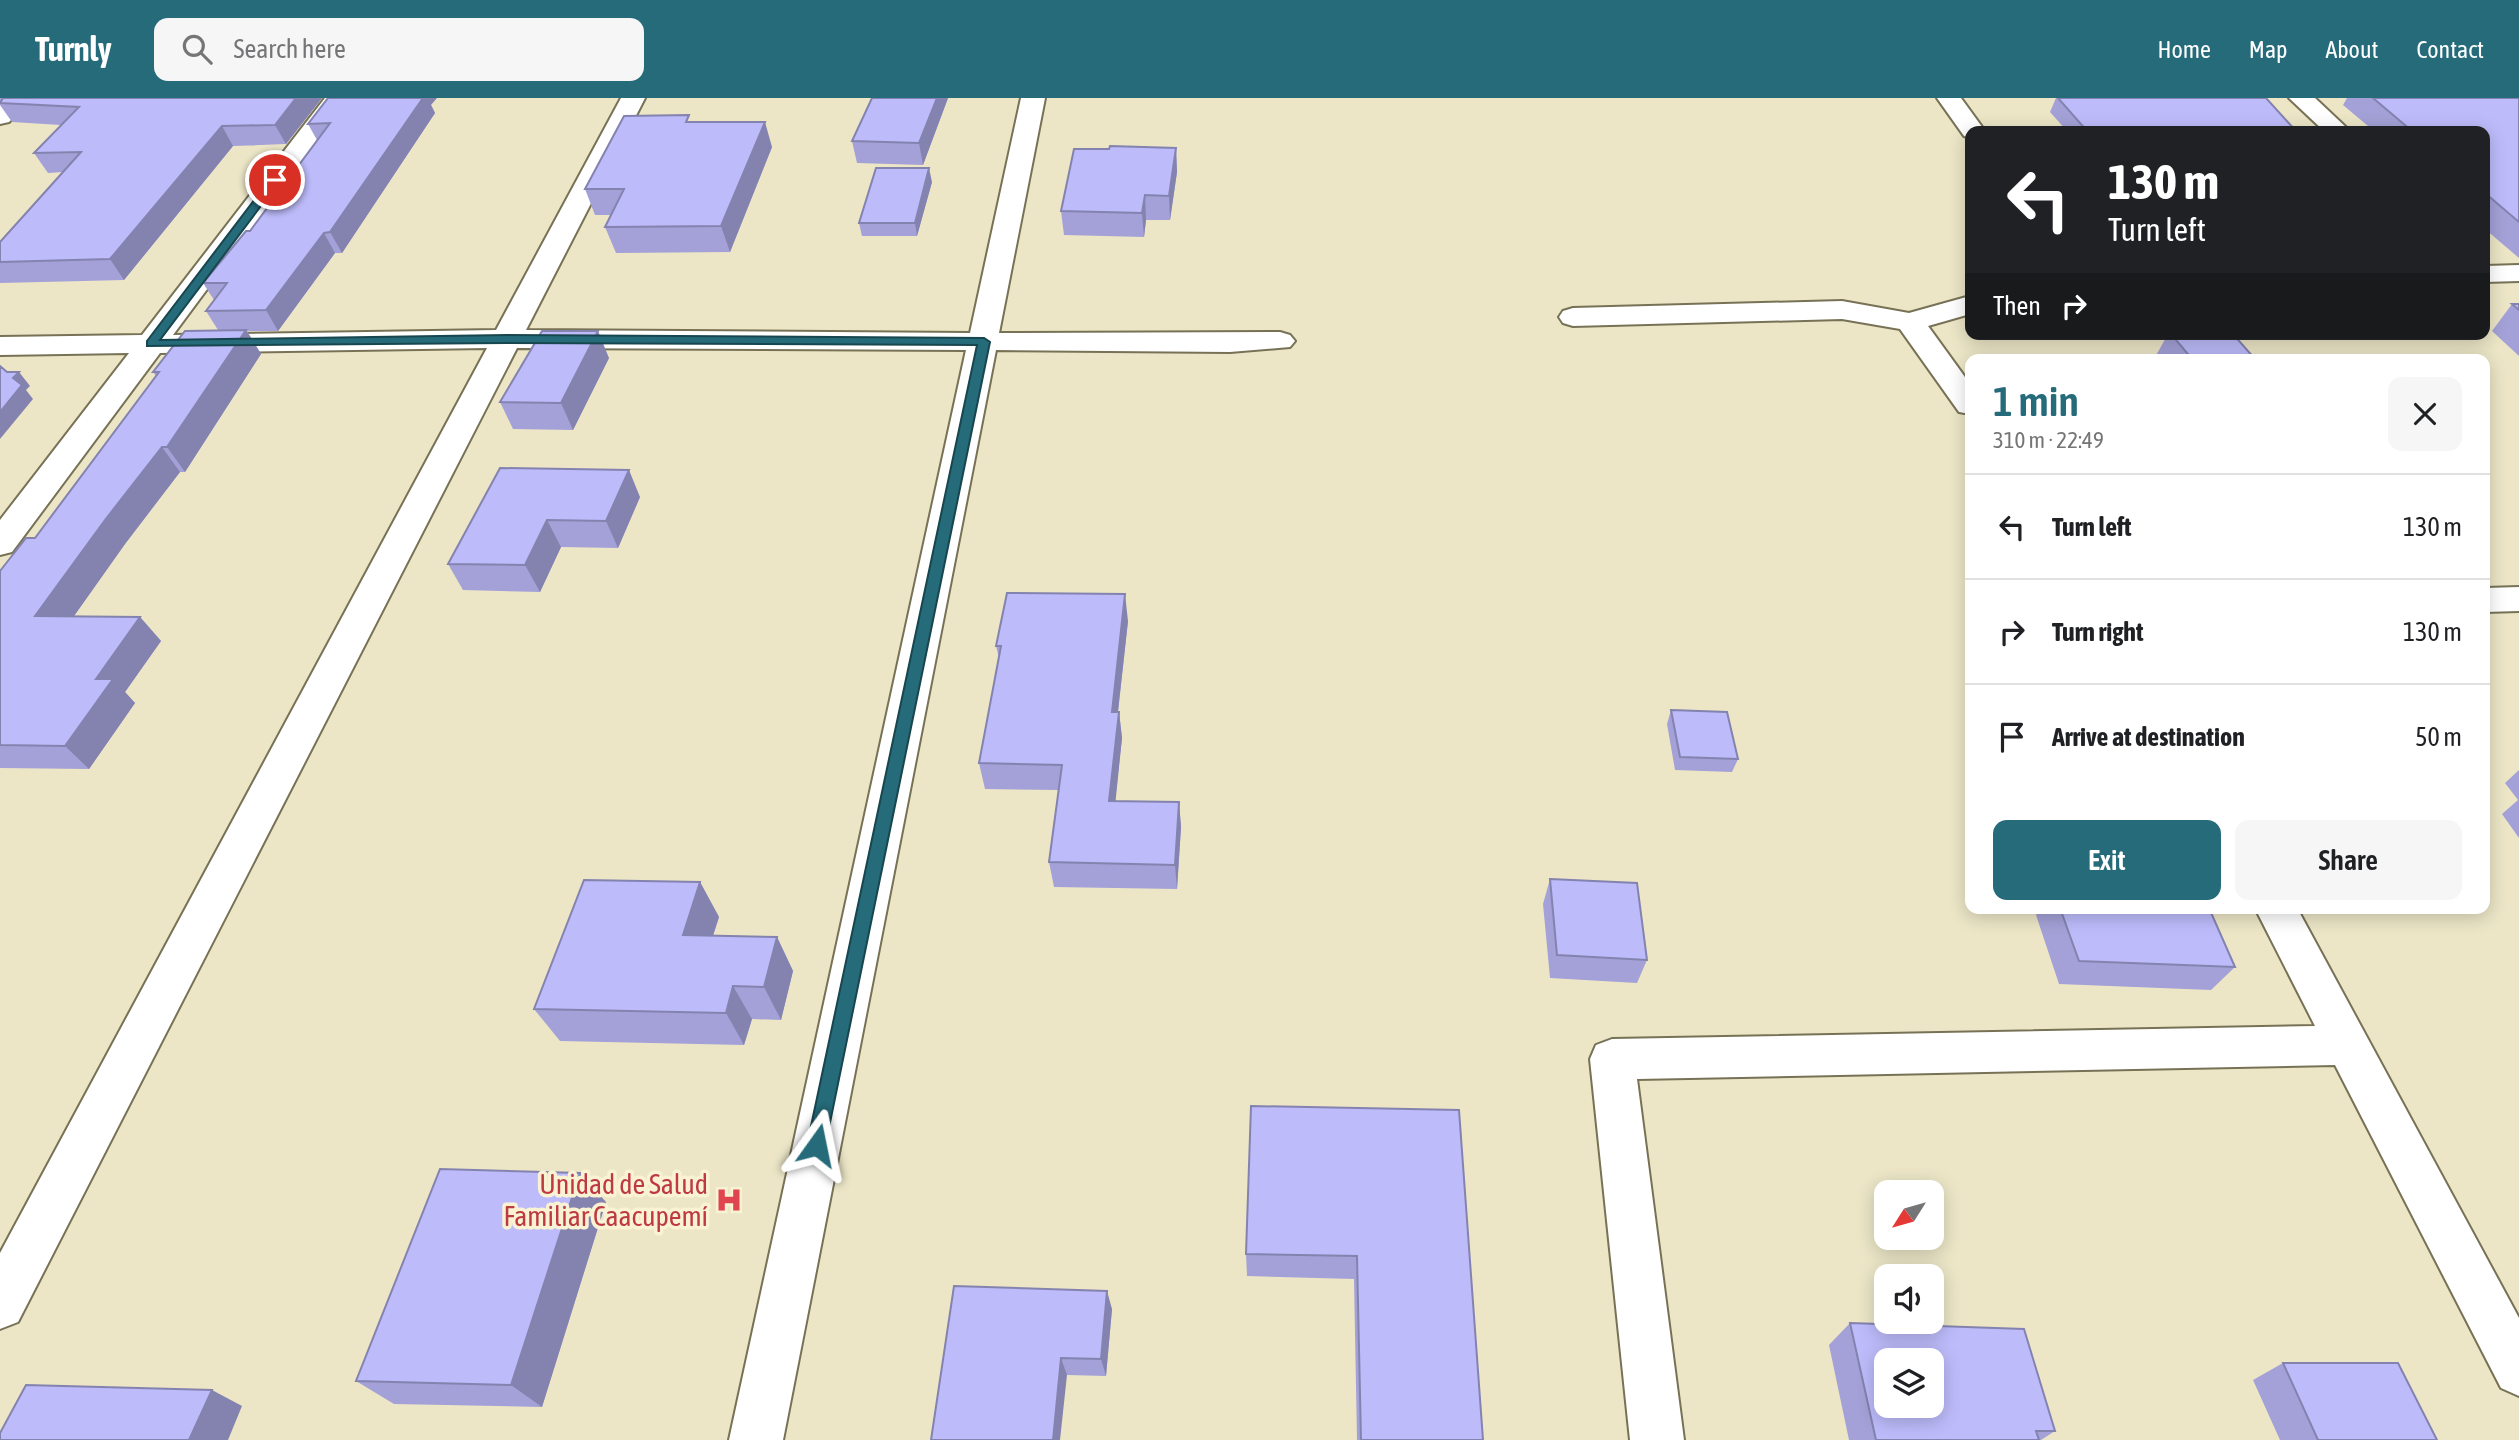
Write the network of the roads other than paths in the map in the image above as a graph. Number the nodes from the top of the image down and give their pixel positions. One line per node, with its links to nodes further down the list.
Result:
1 (20, 98): 7 (street)
2 (337, 98): 16 (street)
3 (633, 98): 13 (street)
4 (1033, 98): 15 (street)
5 (1949, 98): 8 (street)
6 (2301, 98): 9 (street)
7 (0, 117)
8 (1969, 126)
9 (2332, 126)
10 (1965, 306): 12 (street)
11 (1573, 317): 12 (street)
12 (1910, 322): 18 (street)
13 (507, 339): 15 (street); 16 (street); 24 (street)
14 (1280, 341): 15 (street)
15 (984, 342): 26 (street)
16 (151, 344): 17 (street); 19 (street)
17 (0, 346)
18 (1965, 398)
19 (0, 544)
20 (2519, 599): 21 (street)
21 (2490, 600)
22 (2279, 914): 23 (street)
23 (2348, 1045): 25 (street); 27 (street)
24 (0, 1304)
25 (2519, 1370)
26 (756, 1440)
27 (1657, 1440)

